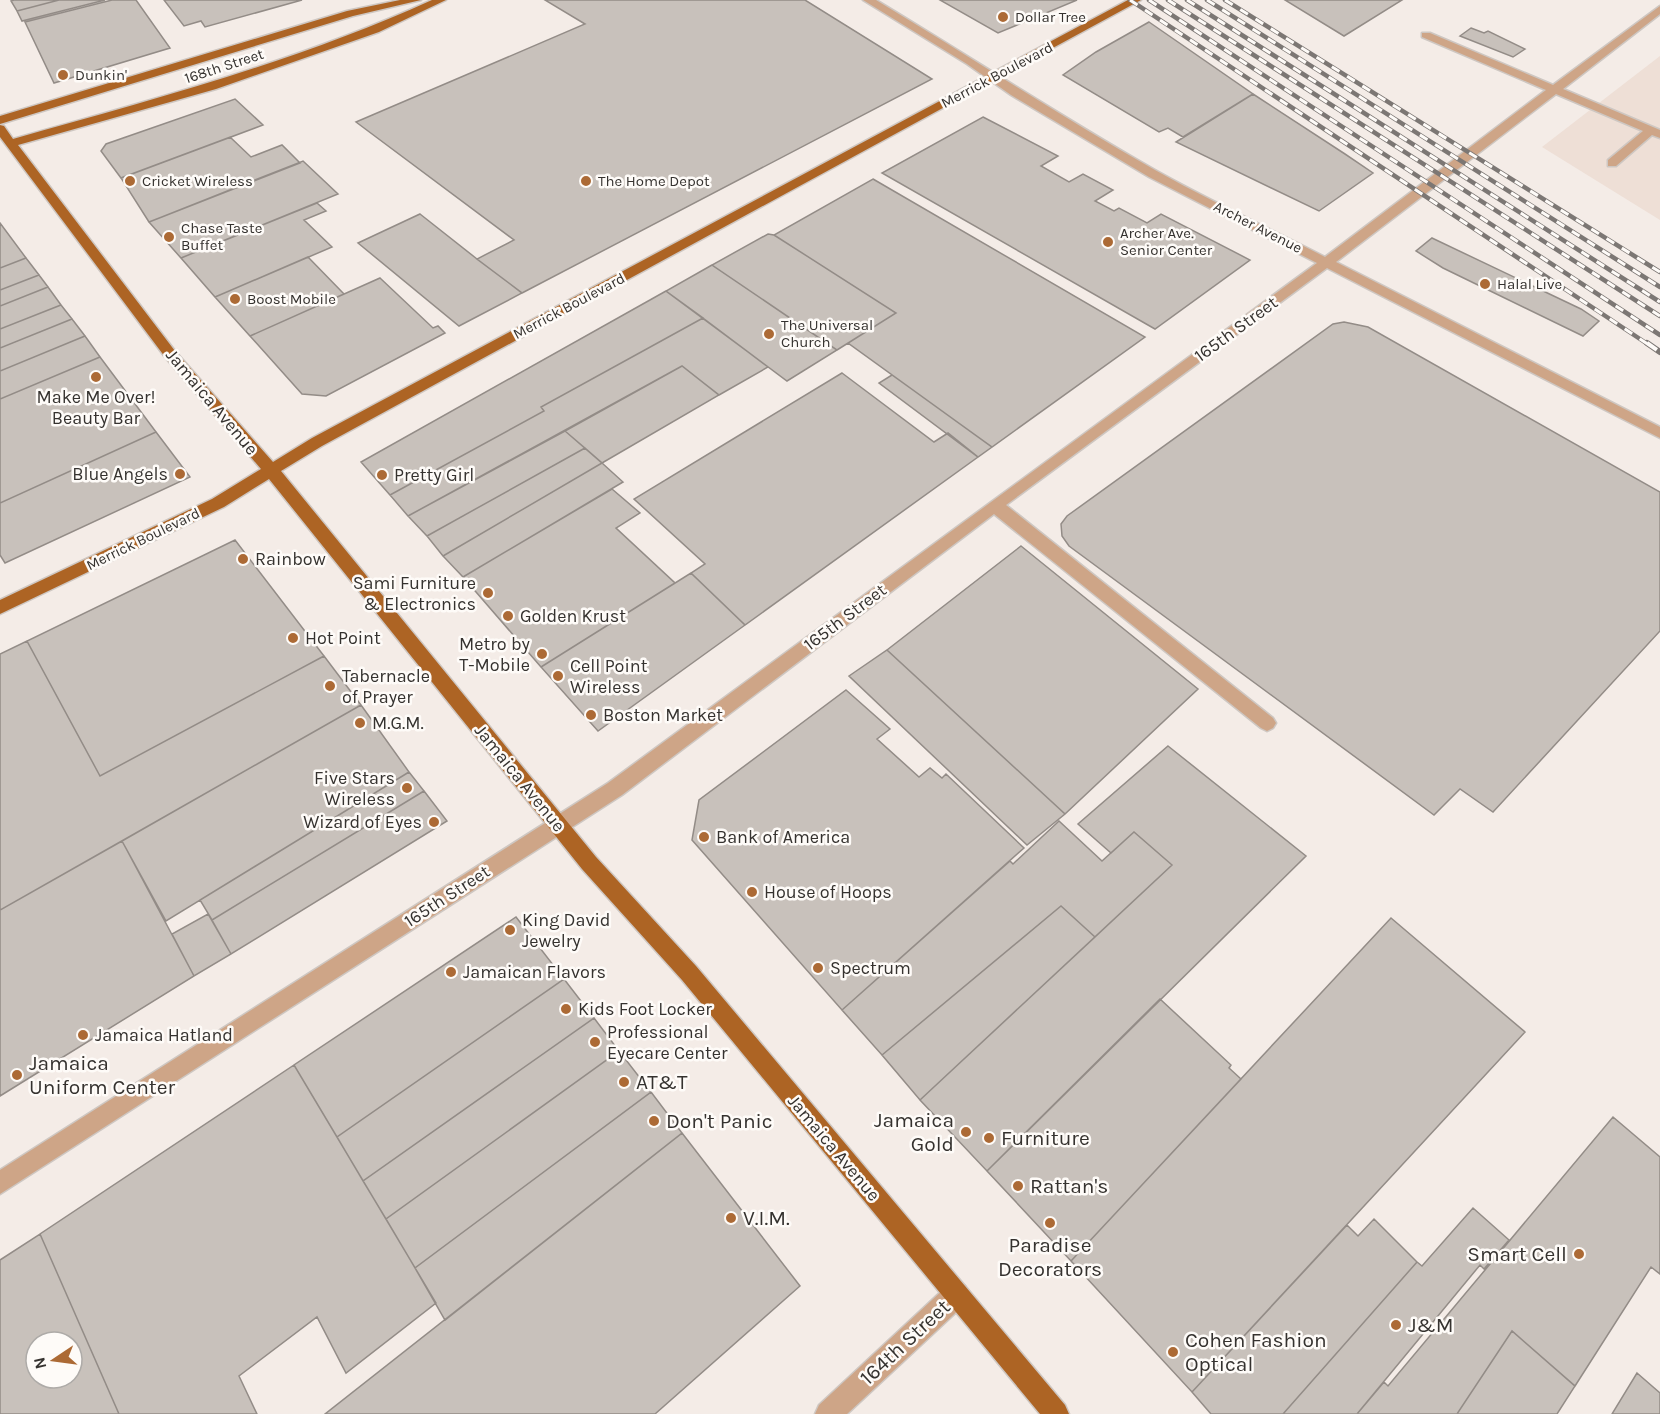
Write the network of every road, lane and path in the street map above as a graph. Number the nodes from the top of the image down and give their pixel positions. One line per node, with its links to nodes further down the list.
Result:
1 (416, 0): 9 (main road, 168th Street)
2 (441, 0): 12 (main road, 168th Street)
3 (868, 0): 7 (street, Archer Avenue)
4 (1136, 0): 7 (main road, Merrick Boulevard)
5 (1660, 9): 8 (street, 165th Street)
6 (1426, 35): 8 (street)
7 (992, 77): 14 (street, Archer Avenue); 16 (main road, Merrick Boulevard)
8 (1553, 88): 11 (street); 14 (street, 165th Street)
9 (0, 120)
10 (0, 129): 12 (main road, Jamaica Avenue)
11 (1656, 132): 13 (street)
12 (11, 143): 16 (main road, Jamaica Avenue)
13 (1612, 163)
14 (1327, 262): 15 (street, Archer Avenue); 17 (street, 165th Street)
15 (1660, 433)
16 (270, 471): 18 (main road, Merrick Boulevard); 20 (main road, Jamaica Avenue)
17 (995, 505): 19 (street); 20 (street, 165th Street)
18 (0, 607)
19 (1267, 723)
20 (558, 826): 21 (street, 165th Street); 22 (main road, Jamaica Avenue)
21 (0, 1183)
22 (956, 1295): 23 (street, 164th Street); 24 (main road, Jamaica Avenue)
23 (828, 1414)
24 (1056, 1414)

